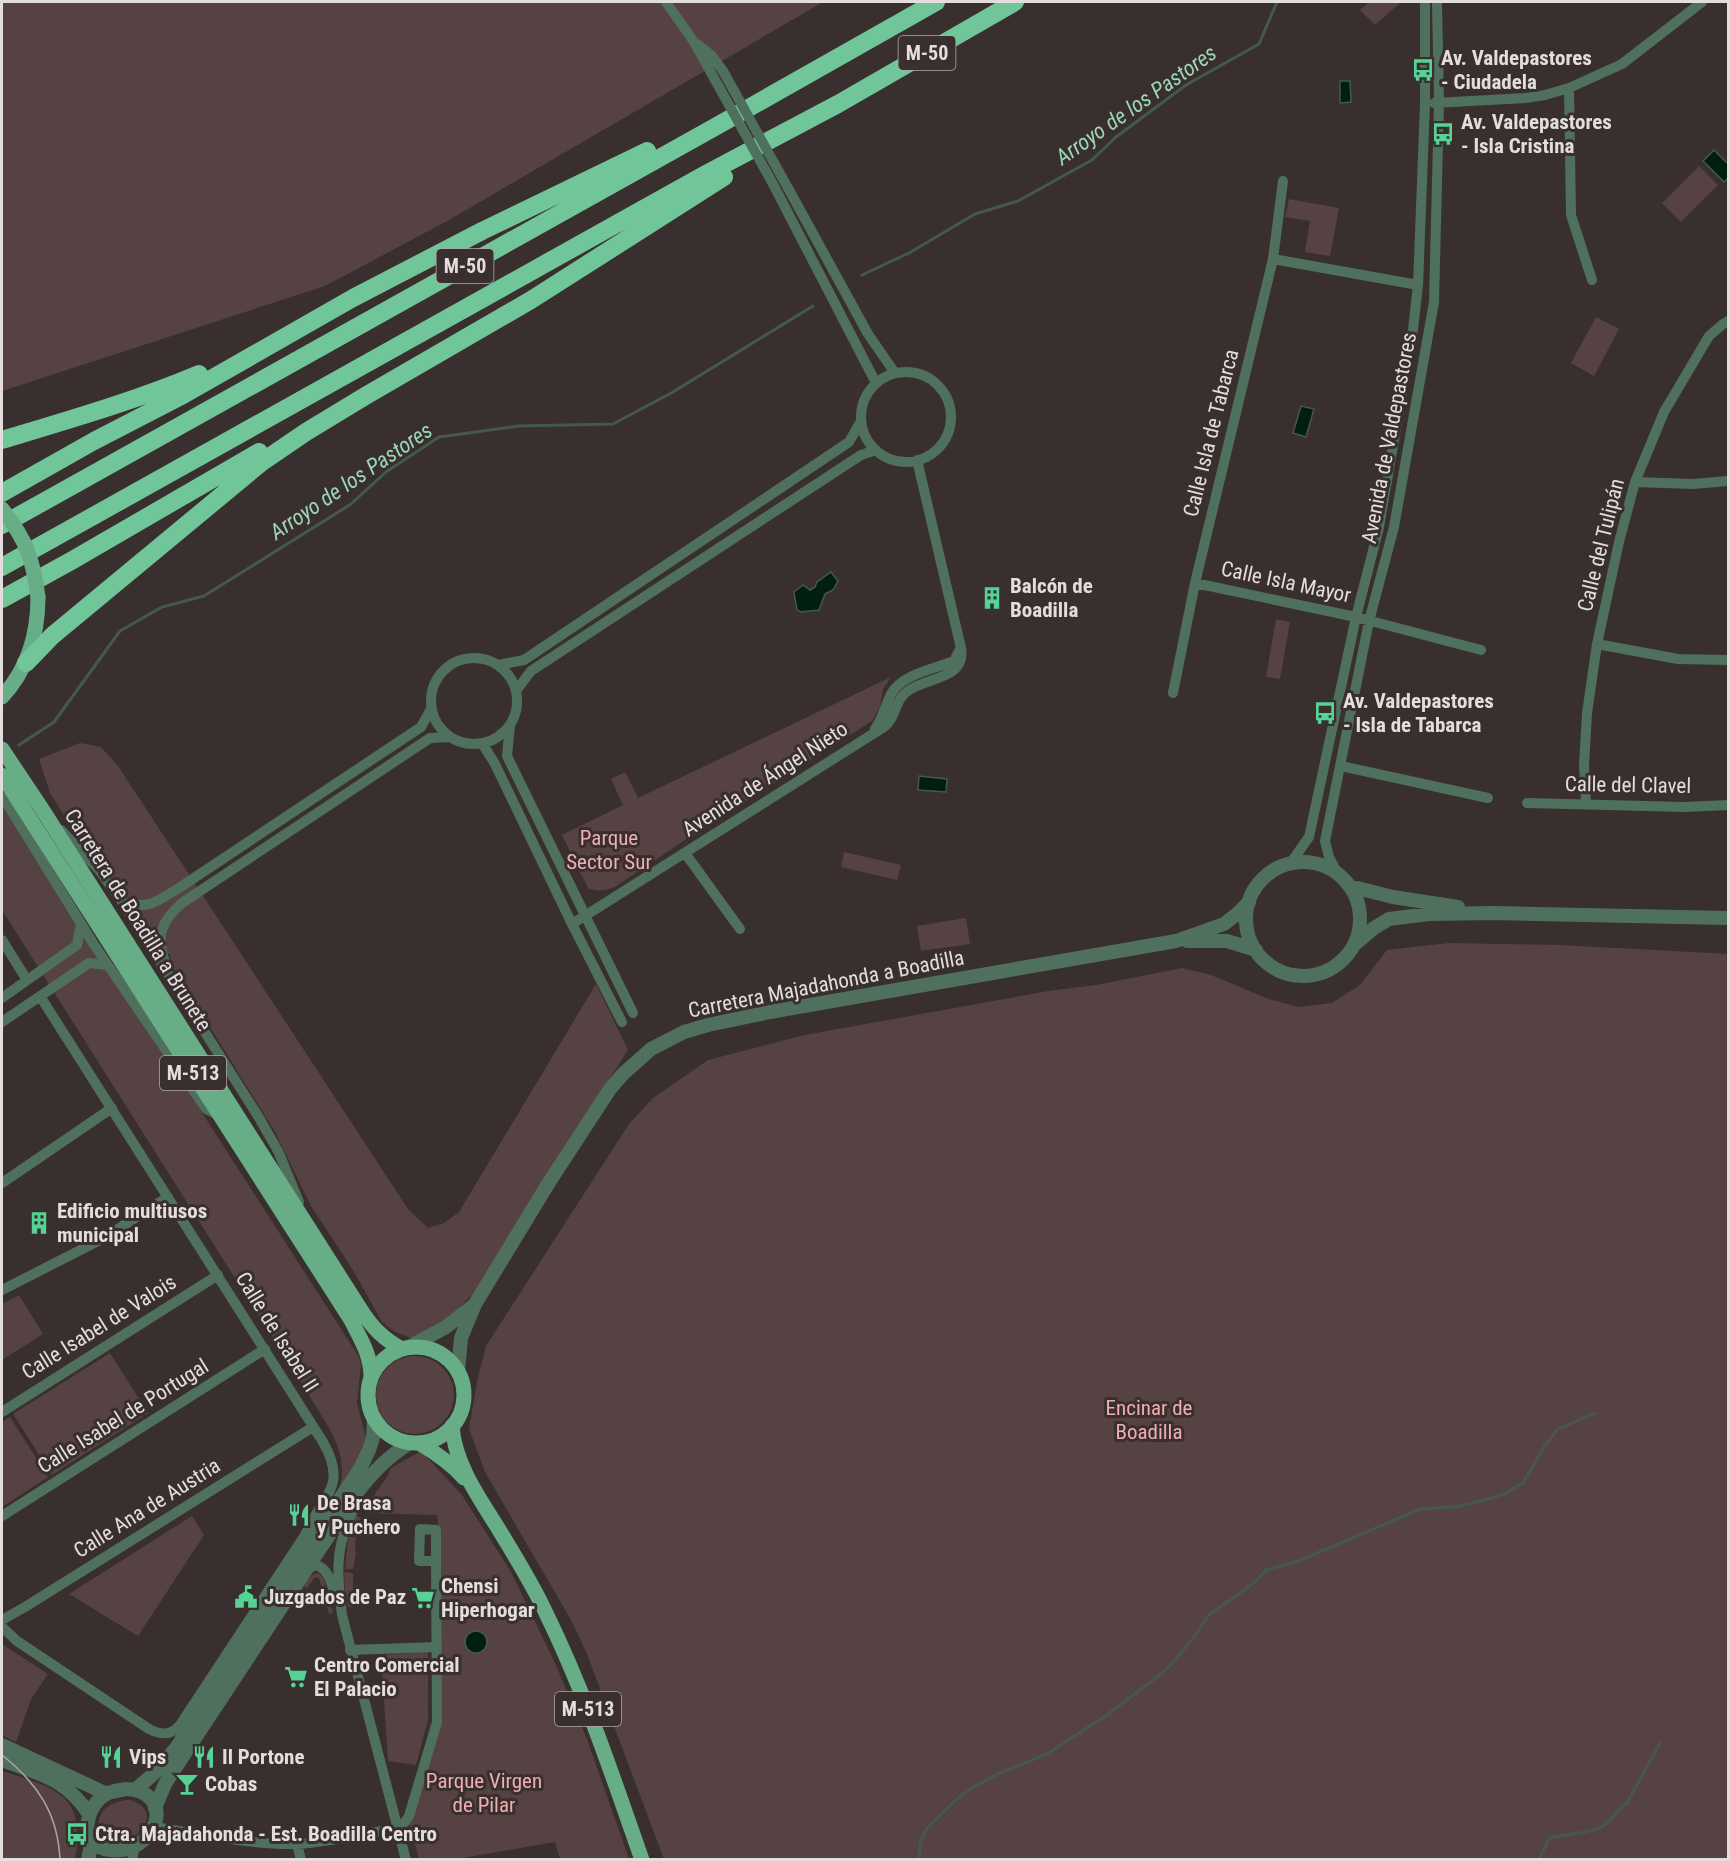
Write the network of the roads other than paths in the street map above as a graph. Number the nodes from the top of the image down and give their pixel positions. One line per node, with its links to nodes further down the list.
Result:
1 (666, 2): 7 (street)
2 (1015, 2): 10 (highway, M-50)
3 (1425, 2): 11 (street, Avenida de Valdepastores)
4 (1437, 2): 9 (street, Avenida de Valdepastores)
5 (1702, 2): 8 (street)
6 (932, 4): 16 (highway); 29 (highway, M-50)
7 (718, 75): 18 (street, bridge); 19 (street, bridge)
8 (1569, 88): 9 (street); 14 (street)
9 (1439, 103): 11 (street); 34 (street, Avenida de Valdepastores)
10 (838, 104): 20 (highway); 30 (highway, M-50)
11 (1425, 104): 15 (street, Avenida de Valdepastores)
12 (1283, 181): 13 (street, Calle Isla de Tabarca)
13 (1273, 260): 15 (street); 31 (street, Calle Isla de Tabarca)
14 (1592, 280)
15 (1418, 285): 33 (street, Avenida de Valdepastores)
16 (312, 321): 22 (highway); 27 (highway)
17 (1728, 321): 26 (street, Calle del Tulipán)
18 (895, 373): 19 (street); 24 (street)
19 (876, 383): 21 (street)
20 (367, 395): 32 (highway); 38 (highway)
21 (861, 421): 23 (street); 39 (street)
22 (2, 440)
23 (876, 450): 24 (street); 40 (street)
24 (917, 460): 55 (street, Avenida de Ángel Nieto)
25 (1728, 481): 26 (street)
26 (1635, 482): 35 (street, Calle del Tulipán)
27 (2, 493)
28 (2, 509): 38 (main road, bridge)
29 (2, 525)
30 (2, 567)
31 (1195, 583): 33 (street, Calle Isla Mayor); 41 (street, Calle Isla de Tabarca)
32 (2, 599)
33 (1356, 617): 34 (street, Calle Isla Mayor); 56 (street, Avenida de Valdepastores)
34 (1369, 621): 36 (street, Calle Isla Mayor); 48 (street, Avenida de Valdepastores)
35 (1597, 644): 37 (street); 52 (street, Calle del Tulipán)
36 (1481, 650)
37 (1728, 660)
38 (26, 663): 42 (main road)
39 (498, 665): 40 (street); 43 (street)
40 (516, 691): 44 (street)
41 (1173, 693)
42 (2, 697)
43 (431, 708): 45 (street); 60 (street)
44 (510, 725): 46 (street); 62 (street)
45 (450, 737): 46 (street); 73 (street)
46 (482, 743): 65 (street)
47 (2, 748): 54 (main road, Carretera de Boadilla a Brunete / M-513)
48 (1341, 765): 50 (street); 57 (street, Avenida de Valdepastores)
49 (6, 781): 64 (street); 80 (main road, Carretera de Boadilla a Brunete / M-513)
50 (1488, 798)
51 (1527, 803): 52 (street, Calle del Clavel)
52 (1586, 803): 53 (street, Calle del Clavel)
53 (1728, 805)
54 (42, 808): 60 (street); 83 (main road, Carretera de Boadilla a Brunete / M-513)
55 (685, 853): 62 (street, Avenida de Ángel Nieto); 66 (street)
56 (1290, 864): 57 (street); 59 (street)
57 (1338, 874): 58 (street)
58 (1349, 886): 61 (street); 69 (street)
59 (1249, 902): 68 (street, Carretera Majadahonda a Boadilla); 70 (street)
60 (123, 903): 73 (street)
61 (1493, 913): 63 (street); 69 (street)
62 (586, 915): 65 (street, Avenida de Ángel Nieto); 76 (street)
63 (1728, 918)
64 (81, 924): 71 (street); 72 (street)
65 (572, 924): 78 (street)
66 (740, 929)
67 (2, 940): 72 (street)
68 (1176, 941): 70 (street, Carretera Majadahonda a Boadilla); 86 (street, Carretera Majadahonda a Boadilla)
69 (1354, 945): 70 (street)
70 (1256, 950)
71 (108, 965): 74 (street); 80 (street)
72 (27, 980): 75 (street)
73 (178, 992): 83 (street)
74 (40, 996): 77 (street); 79 (street, Calle de Isabel II)
75 (2, 998)
76 (633, 1012)
77 (2, 1022)
78 (622, 1022)
79 (112, 1108): 81 (street); 82 (street, Calle de Isabel II)
80 (220, 1116): 90 (main road, Carretera de Boadilla a Brunete / M-513)
81 (2, 1183)
82 (168, 1197): 84 (street, Calle de Isabel II); 85 (street)
83 (338, 1273): 87 (main road, Carretera de Boadilla a Brunete / M-513)
84 (218, 1275): 88 (street, Calle de Isabel II); 91 (street, Calle Isabel de Valois)
85 (2, 1290)
86 (475, 1304): 87 (street, Carretera Majadahonda a Boadilla); 89 (street, Carretera Majadahonda a Boadilla)
87 (406, 1348): 89 (main road, M-513); 90 (main road)
88 (264, 1349): 94 (street, Calle de Isabel II); 98 (street, Calle Isabel de Portugal)
89 (458, 1372): 93 (main road)
90 (371, 1377): 92 (main road, M-513)
91 (2, 1412)
92 (374, 1419): 95 (main road, M-513); 107 (street)
93 (452, 1426): 95 (main road); 97 (main road, M-513)
94 (313, 1427): 102 (street, Calle Ana de Austria); 106 (street, Calle de Isabel II)
95 (414, 1443): 96 (street); 97 (main road, M-513)
96 (386, 1460): 100 (street); 101 (street)
97 (475, 1491): 124 (main road, M-513)
98 (2, 1516)
99 (436, 1561): 104 (street)
100 (307, 1569): 101 (street); 112 (street)
101 (342, 1615): 105 (street)
102 (2, 1620)
103 (2, 1627): 106 (street, Calle de Isabel II)
104 (437, 1647): 105 (street); 115 (street)
105 (350, 1650): 115 (street)
106 (199, 1694): 107 (street, Calle de Isabel II)
107 (197, 1718): 110 (street)
108 (2, 1745): 111 (street)
109 (2, 1760): 113 (street)
110 (135, 1790): 111 (street); 112 (street)
111 (107, 1794): 113 (street)
112 (155, 1808): 114 (street)
113 (89, 1814): 116 (street)
114 (155, 1827): 117 (street); 118 (street)
115 (397, 1828): 117 (street); 123 (street)
116 (92, 1841): 119 (street); 120 (street)
117 (297, 1844): 122 (street)
118 (135, 1845): 119 (street); 121 (street)
119 (114, 1855)
120 (88, 1860)
121 (132, 1860)
122 (301, 1860)
123 (406, 1860)
124 (642, 1860)

